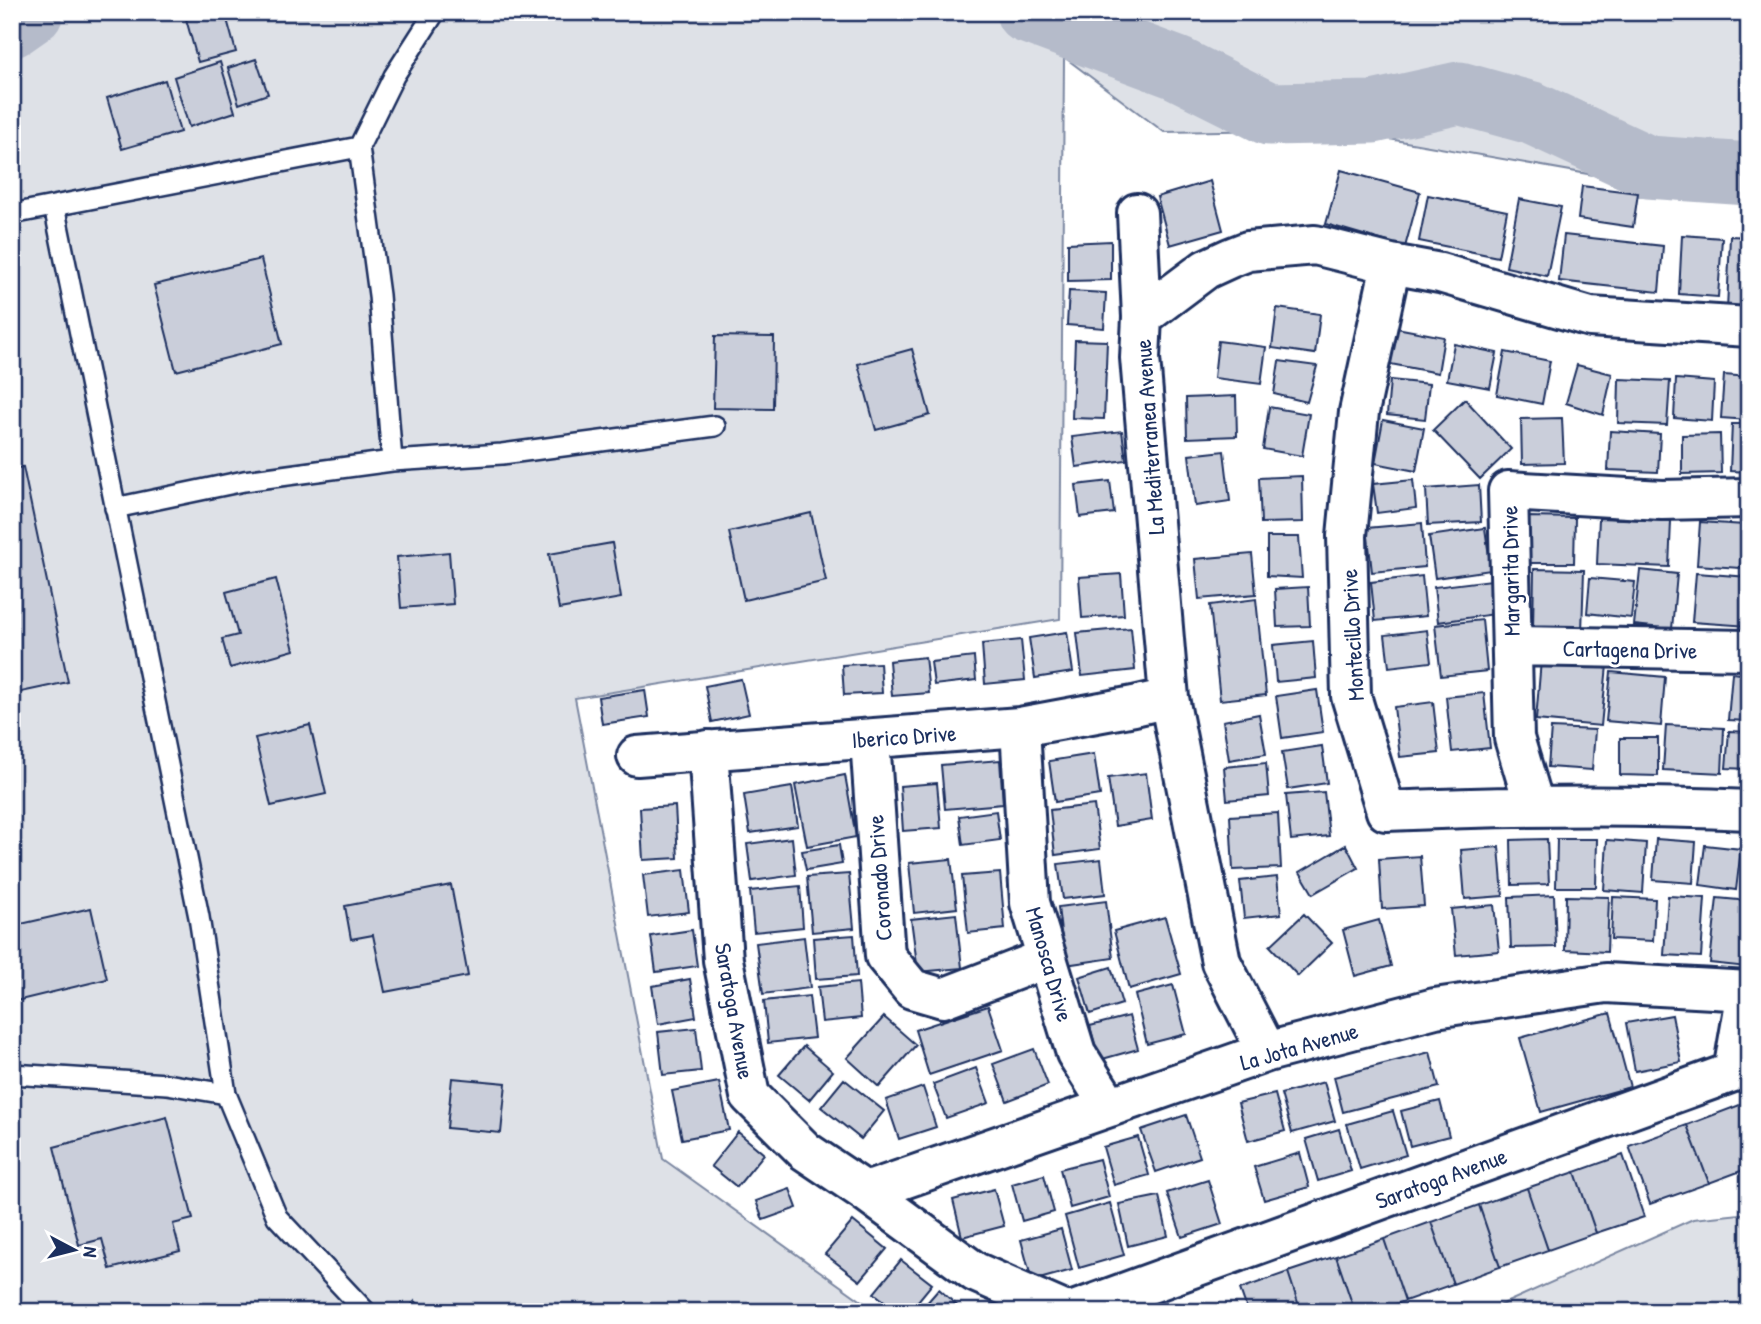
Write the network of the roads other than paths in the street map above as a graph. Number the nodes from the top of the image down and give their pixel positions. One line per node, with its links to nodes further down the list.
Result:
1 (435, 12): 2 (lane)
2 (359, 147): 3 (lane); 10 (lane)
3 (54, 206): 5 (lane); 12 (lane)
4 (1137, 213): 7 (street)
5 (12, 214)
6 (1391, 264): 7 (street, La Mediterranea Avenue); 8 (street, La Mediterranea Avenue); 20 (street, Montecillo Drive)
7 (1142, 317): 15 (street, La Mediterranea Avenue)
8 (1749, 327)
9 (715, 426): 10 (lane)
10 (392, 461): 12 (lane)
11 (1749, 498): 13 (street, Margarita Drive)
12 (115, 508): 26 (lane)
13 (1512, 646): 14 (street, Cartagena Drive); 20 (street, Margarita Drive)
14 (1749, 650)
15 (1169, 698): 16 (street, Iberico Drive); 24 (street, La Mediterranea Avenue)
16 (1020, 727): 17 (street, Iberico Drive); 22 (street, Manosca Drive)
17 (870, 739): 18 (street, Iberico Drive); 22 (street, Coronado Drive)
18 (708, 750): 19 (street, Iberico Drive); 28 (street, Saratoga Avenue)
19 (637, 756)
20 (1534, 805): 21 (street, Montecillo Drive)
21 (1749, 810)
22 (1047, 958): 27 (street, Manosca Drive)
23 (1748, 991): 24 (street, La Jota Avenue); 30 (street, Saratoga Avenue)
24 (1267, 1052): 27 (street, La Jota Avenue)
25 (12, 1074): 26 (lane)
26 (226, 1094): 29 (lane)
27 (1110, 1107): 28 (street, La Jota Avenue)
28 (866, 1192): 30 (street, Saratoga Avenue)
29 (366, 1312)
30 (1069, 1312)

